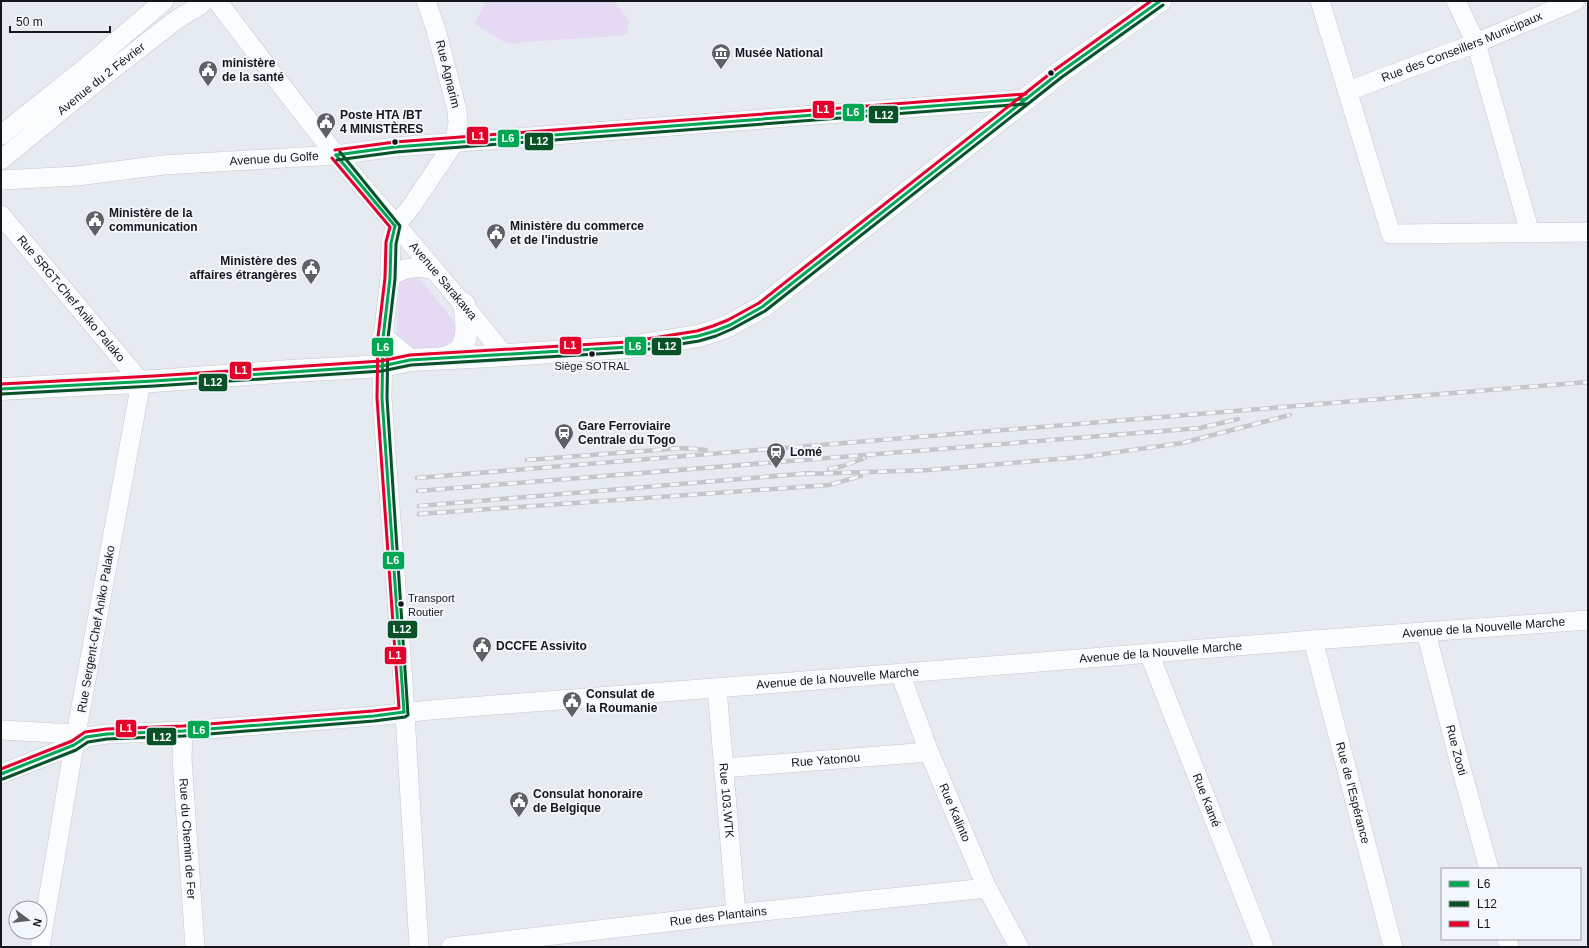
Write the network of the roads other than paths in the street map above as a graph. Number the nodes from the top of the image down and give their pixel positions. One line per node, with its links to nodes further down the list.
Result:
1 (204, 1): 9 (street, Avenue du 2 Février)
2 (217, 1): 16 (street, Avenue Sarakawa)
3 (426, 1): 15 (street, Rue Agnarim)
4 (1160, 1): 13 (main road)
5 (1320, 1): 12 (street)
6 (1456, 1): 10 (street)
7 (1575, 1): 10 (street, Rue des Conseillers Municipaux)
8 (163, 2): 9 (street); 11 (street, Avenue du 2 Février)
9 (176, 20): 11 (street, Avenue du 2 Février)
10 (1476, 43): 12 (street, Rue des Conseillers Municipaux); 22 (street)
11 (89, 76): 14 (street, Avenue du 2 Février); 17 (street, Avenue du 2 Février)
12 (1348, 92): 22 (street)
13 (1026, 99): 15 (street, Avenue du Golfe); 27 (main road)
14 (1, 135)
15 (454, 143): 16 (street, Avenue du Golfe); 20 (street, Rue Agnarim)
16 (336, 155): 18 (street, Avenue du Golfe); 20 (street, Avenue Sarakawa)
17 (1, 160)
18 (1, 180)
19 (1, 215): 31 (street, Rue SRGT-Chef Aniko Palako)
20 (396, 226): 23 (street, Avenue Sarakawa); 24 (street)
21 (1588, 232): 22 (street)
22 (1530, 233)
23 (432, 269): 24 (street); 25 (street, Avenue Sarakawa)
24 (390, 278): 26 (street)
25 (464, 304): 27 (street, Avenue Sarakawa); 28 (main road)
26 (383, 338): 29 (main road); 30 (street)
27 (504, 356): 28 (main road)
28 (445, 358): 29 (main road)
29 (410, 360): 30 (main road)
30 (382, 366): 31 (main road); 39 (street)
31 (141, 382): 32 (main road); 42 (street, Rue Sergent-Chef Aniko Palako)
32 (1, 389)
33 (1588, 620): 34 (street, Avenue de la Nouvelle Marche)
34 (1426, 632): 35 (street, Avenue de la Nouvelle Marche); 47 (street, Rue Zooti)
35 (1313, 640): 36 (street, Avenue de la Nouvelle Marche); 57 (street, Rue de l'Espérance)
36 (1149, 653): 37 (street, Avenue de la Nouvelle Marche); 56 (street, Rue Kamé)
37 (900, 673): 38 (street, Avenue de la Nouvelle Marche); 43 (street, Rue Kalinto)
38 (717, 688): 39 (street, Avenue de la Nouvelle Marche); 45 (street, Rue 103.WTK)
39 (404, 712): 41 (street, Avenue de la Nouvelle Marche); 53 (street)
40 (8, 730): 42 (street); 44 (street)
41 (183, 731): 42 (street, Avenue de la Nouvelle Marche); 52 (street, Rue du Chemin de Fer)
42 (79, 739): 44 (street); 51 (street, Rue Sergent-Chef Aniko Palako)
43 (929, 752): 45 (street, Rue Yatonou); 48 (street, Rue Kalinto)
44 (26, 764): 46 (street)
45 (723, 768): 49 (street, Rue 103.WTK)
46 (1, 774)
47 (1489, 868)
48 (986, 888): 49 (street, Rue des Plantains); 55 (street, Rue Kalinto)
49 (736, 914): 50 (street, Rue des Plantains)
50 (561, 941): 54 (street, Rue des Plantains)
51 (40, 947)
52 (195, 947)
53 (420, 947)
54 (451, 947)
55 (1019, 947)
56 (1264, 947)
57 (1393, 947)

